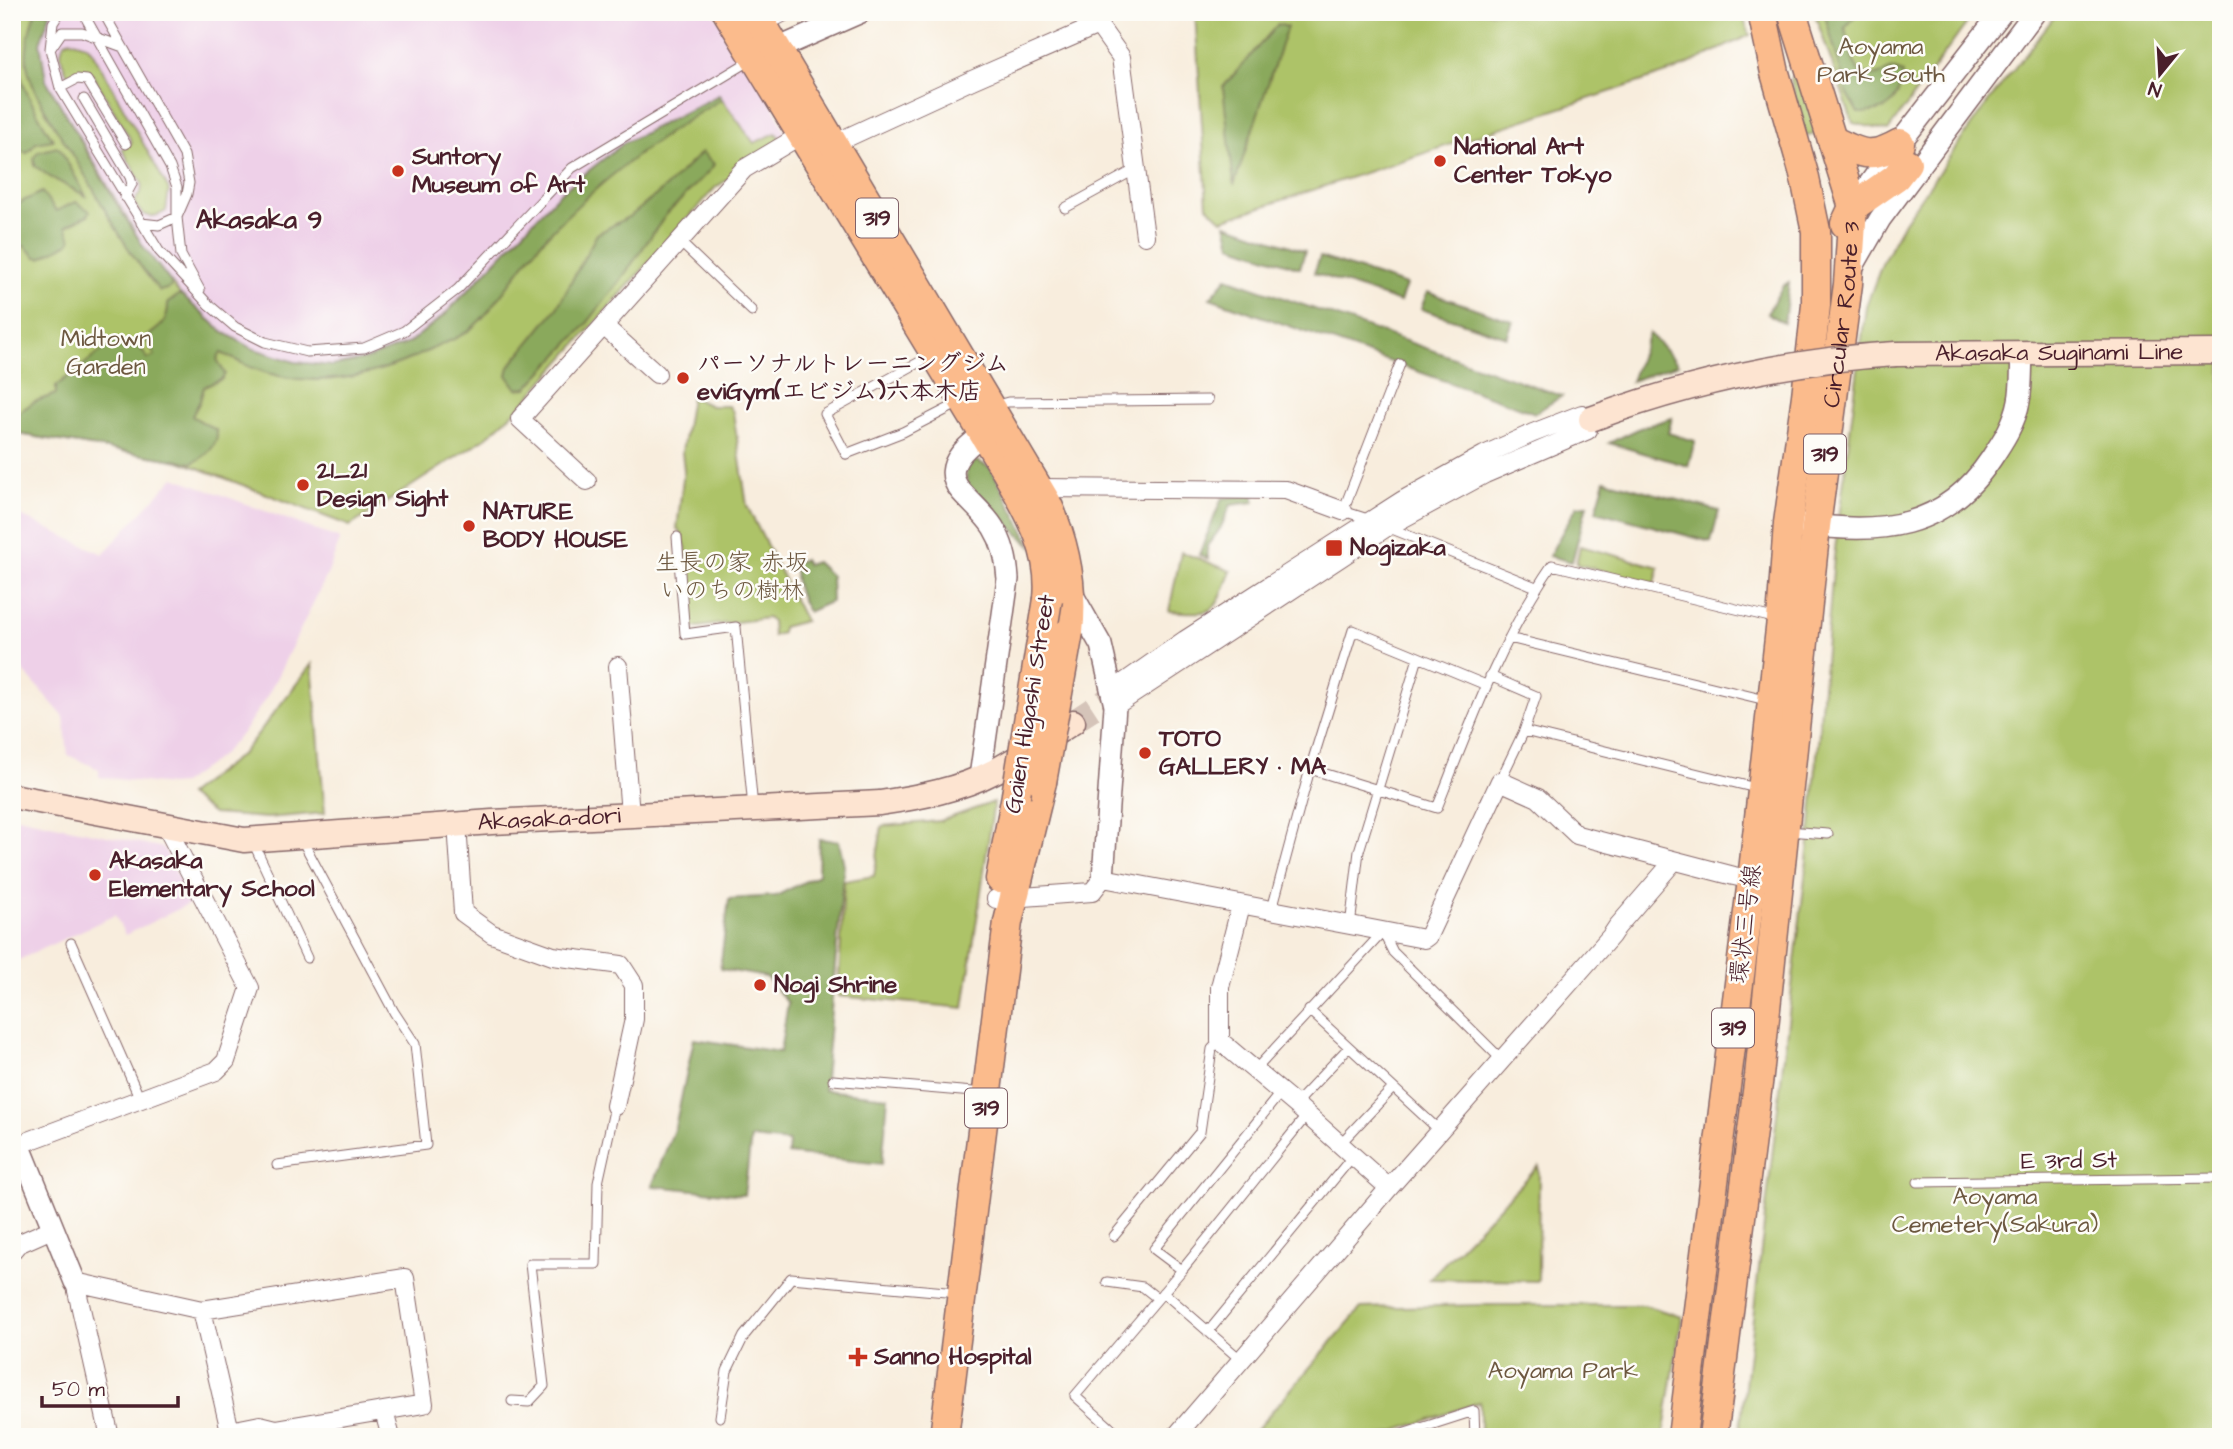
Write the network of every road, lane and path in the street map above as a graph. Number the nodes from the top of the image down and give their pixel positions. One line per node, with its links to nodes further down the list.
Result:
1 (60, 12): 15 (lane)
2 (88, 12): 13 (lane)
3 (103, 12): 14 (lane)
4 (727, 12): 17 (main road, Gaien Higashi Street / 319)
5 (861, 12): 17 (street)
6 (1750, 12): 18 (street)
7 (1762, 12): 18 (main road, Circular Route 3 / 319)
8 (1792, 12): 22 (main road, Circular Route 3 / 319)
9 (2002, 12): 26 (street)
10 (2035, 12): 16 (street)
11 (767, 16): 17 (main road, Gaien Higashi Street / 319)
12 (1094, 19): 23 (street); 27 (street)
13 (96, 36): 14 (lane); 15 (lane); 31 (lane)
14 (123, 47): 31 (lane)
15 (50, 49): 19 (lane)
16 (2001, 52): 26 (street); 35 (street)
17 (766, 54): 21 (main road, Gaien Higashi Street / 319); 23 (main road, Gaien Higashi Street / 319); 36 (lane)
18 (1773, 65): 25 (main road, Circular Route 3 / 319)
19 (60, 88): 24 (lane); 28 (lane)
20 (83, 99): 28 (lane)
21 (801, 135): 23 (street); 34 (street); 46 (main road, Gaien Higashi Street / 319)
22 (1832, 140): 26 (main road); 29 (main road, Circular Route 3 / 319)
23 (833, 144): 48 (main road, Gaien Higashi Street / 319)
24 (126, 145)
25 (1798, 153): 29 (main road); 44 (main road, Circular Route 3 / 319)
26 (1903, 153): 29 (main road)
27 (1136, 169): 30 (lane); 33 (street)
28 (125, 197): 32 (lane)
29 (1853, 207): 35 (main road, Circular Route 3 / 319); 44 (main road)
30 (1065, 208)
31 (177, 216): 32 (lane); 36 (lane)
32 (141, 223): 36 (lane)
33 (1145, 236)
34 (680, 242): 37 (lane); 38 (street)
35 (1848, 284): 53 (main road, Circular Route 3 / 319)
36 (208, 304)
37 (752, 311)
38 (604, 326): 43 (street); 49 (street)
39 (2221, 352): 40 (main road, Akasaka Suginami Line)
40 (2022, 353): 47 (main road, Akasaka Suginami Line, bridge); 53 (street)
41 (925, 359): 46 (lane)
42 (1400, 364): 51 (lane)
43 (657, 374)
44 (1806, 396): 53 (main road, Circular Route 3 / 319)
45 (1208, 400): 48 (lane)
46 (963, 401): 48 (main road, Gaien Higashi Street / 319)
47 (1591, 419)
48 (991, 421): 50 (main road, Gaien Higashi Street / 319); 56 (main road, Gaien Higashi Street / 319); 67 (street)
49 (587, 481)
50 (1038, 488): 51 (street); 56 (main road, Gaien Higashi Street / 319)
51 (1343, 511): 52 (lane)
52 (1379, 524): 52 (street); 55 (lane); 62 (street)
53 (1802, 524): 57 (main road, Circular Route 3 / 319); 76 (main road, 環状三号線 / 319)
54 (677, 537): 72 (lane)
55 (1536, 587): 57 (lane); 58 (lane)
56 (1059, 595): 62 (street); 83 (main road, Gaien Higashi Street / 319, bridge); 83 (main road, Gaien Higashi Street / 319, bridge)
57 (1781, 620): 63 (main road, 環状三号線 / 319)
58 (1509, 638): 61 (lane); 63 (lane)
59 (1418, 658): 61 (lane); 66 (lane); 69 (lane)
60 (618, 666): 73 (street)
61 (1488, 680): 65 (lane); 69 (lane)
62 (1113, 698): 81 (street)
63 (1772, 701): 70 (main road, 環状三号線 / 319)
64 (1073, 722): 67 (main road, Akasaka-dori)
65 (1524, 731): 68 (lane); 70 (lane)
66 (1310, 769): 69 (lane); 85 (lane)
67 (980, 777): 72 (main road, Akasaka-dori)
68 (1500, 781): 80 (street); 87 (street)
69 (1376, 788): 86 (lane)
70 (1762, 789): 82 (main road, 環状三号線 / 319)
71 (12, 796): 75 (main road, Akasaka-dori)
72 (754, 808): 73 (main road, Akasaka-dori)
73 (630, 814): 74 (main road, Akasaka-dori)
74 (457, 824): 78 (main road, Akasaka-dori); 100 (street)
75 (166, 826): 79 (main road, Akasaka-dori); 98 (street)
76 (1785, 831): 77 (lane); 82 (street); 133 (main road, 環状三号線 / 319)
77 (1828, 834)
78 (300, 836): 79 (main road, Akasaka-dori); 104 (lane)
79 (252, 840): 89 (lane)
80 (1674, 861): 82 (street); 93 (street)
81 (1103, 878): 83 (street); 84 (street)
82 (1752, 880): 132 (main road, 環状三号線 / 319)
83 (1004, 899): 97 (main road, Gaien Higashi Street / 319); 127 (main road, Gaien Higashi Street / 319)
84 (1241, 905): 85 (street); 91 (street)
85 (1272, 909): 86 (street)
86 (1350, 926): 87 (street)
87 (1383, 932): 90 (lane); 93 (lane)
88 (71, 943): 98 (lane)
89 (307, 958)
90 (1309, 1010): 92 (lane); 94 (lane)
91 (1220, 1041): 94 (street); 109 (lane)
92 (1349, 1047): 96 (lane); 99 (lane)
93 (1501, 1059): 101 (street)
94 (1255, 1070): 99 (street)
95 (833, 1080): 97 (lane)
96 (1393, 1088): 101 (lane); 103 (lane)
97 (973, 1091): 114 (main road, Gaien Higashi Street / 319)
98 (140, 1099): 102 (street)
99 (1294, 1104): 103 (street); 111 (lane); 111 (lane)
100 (615, 1106): 120 (lane)
101 (1439, 1130): 107 (street)
102 (13, 1148): 108 (street)
103 (1346, 1150): 107 (street); 117 (lane)
104 (277, 1165)
105 (2221, 1178): 106 (lane, E 3rd St)
106 (1918, 1182)
107 (1389, 1188): 118 (street)
108 (54, 1228): 110 (street); 112 (street)
109 (1114, 1236)
110 (12, 1251)
111 (1182, 1270): 115 (lane)
112 (75, 1282): 116 (street); 124 (street)
113 (1107, 1282): 115 (lane)
114 (946, 1292): 123 (lane); 126 (main road, Gaien Higashi Street / 319)
115 (1160, 1295): 117 (lane); 128 (lane)
116 (202, 1310): 121 (street); 121 (street)
117 (1208, 1332): 118 (lane)
118 (1241, 1360): 129 (street)
119 (512, 1401): 120 (lane)
120 (529, 1402): 122 (lane)
121 (384, 1412): 125 (street)
122 (530, 1413)
123 (720, 1417)
124 (110, 1437)
125 (391, 1437)
126 (928, 1437)
127 (944, 1437)
128 (1121, 1437)
129 (1175, 1437)
130 (1394, 1437): 131 (lane)
131 (1475, 1437)
132 (1682, 1437)
133 (1713, 1437)

